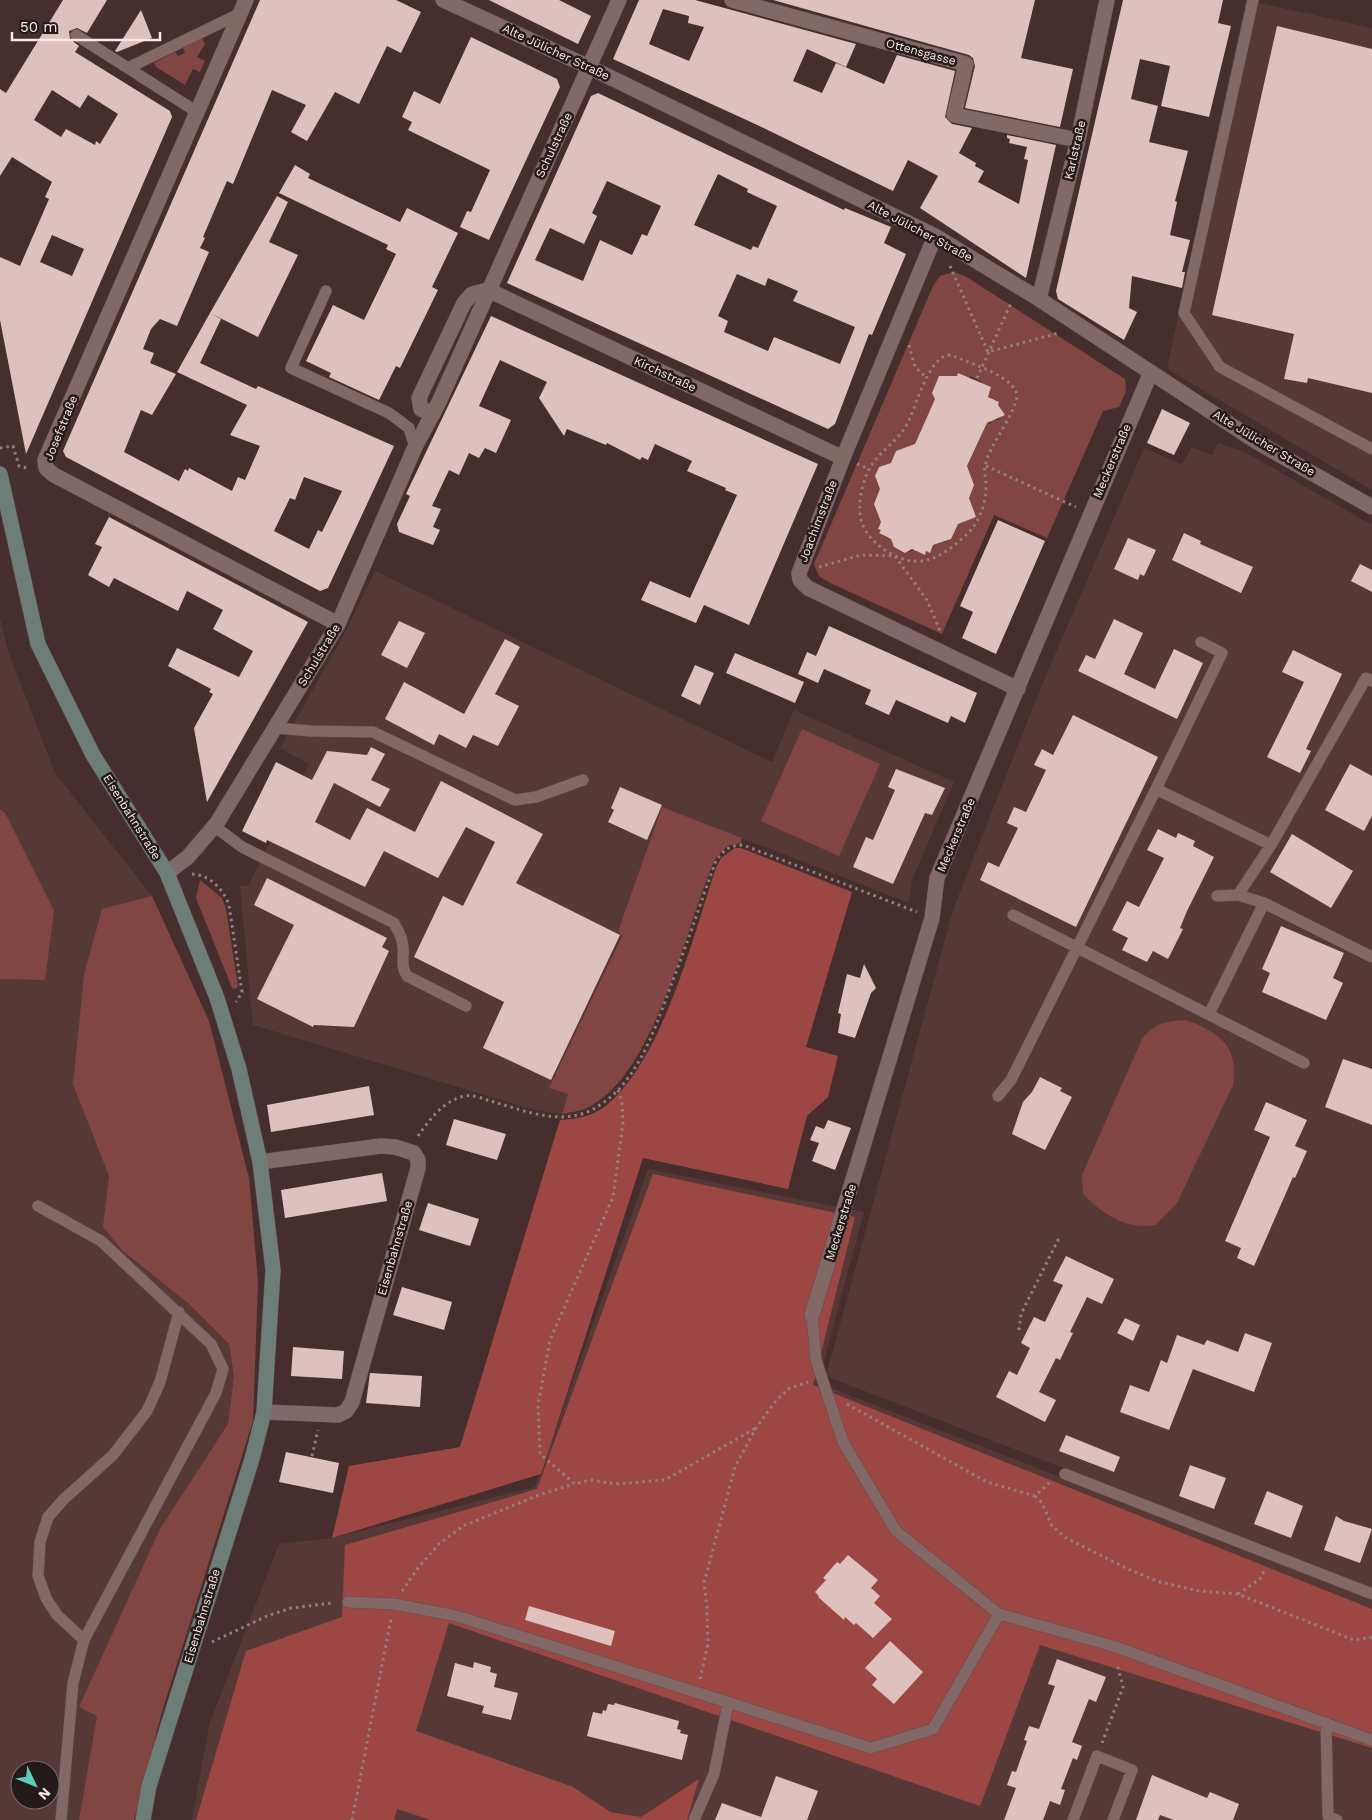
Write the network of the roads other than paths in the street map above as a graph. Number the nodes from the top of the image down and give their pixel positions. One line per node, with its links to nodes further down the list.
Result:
1 (443, 0): 8 (street, Alte Jülicher Straße)
2 (619, 0): 8 (street, Schulstraße)
3 (732, 0): 11 (street, Ottensgasse)
4 (1108, 0): 11 (street, Karlstraße)
5 (1253, 0): 18 (lane)
6 (244, 6): 9 (lane, Josefstraße); 10 (street, Josefstraße)
7 (76, 35): 9 (lane)
8 (589, 67): 12 (street, Alte Jülicher Straße); 13 (street, Schulstraße)
9 (128, 68): 10 (lane)
10 (198, 112): 22 (street, Josefstraße)
11 (1078, 140): 15 (street, Karlstraße)
12 (934, 236): 15 (street, Alte Jülicher Straße); 19 (street, Joachimstraße)
13 (488, 290): 17 (street, Schulstraße); 19 (street, Kirchstraße)
14 (326, 292): 17 (lane)
15 (1039, 299): 16 (street, Alte Jülicher Straße)
16 (1151, 372): 21 (street, Alte Jülicher Straße); 25 (street, Meckerstraße)
17 (415, 447): 22 (street, Schulstraße)
18 (1372, 449)
19 (842, 458): 25 (street, Joachimstraße)
20 (0, 474): 31 (street, Eisenbahnstraße)
21 (1372, 507)
22 (338, 624): 26 (street, Schulstraße)
23 (1201, 642): 28 (lane)
24 (1372, 681): 30 (lane)
25 (1018, 689): 45 (street, Meckerstraße)
26 (276, 728): 27 (lane); 29 (street, Schulstraße)
27 (583, 780)
28 (1156, 789): 30 (lane); 36 (lane)
29 (214, 826): 31 (street, Schulstraße); 38 (lane)
30 (1271, 845): 32 (lane)
31 (167, 873): 42 (street, Eisenbahnstraße)
32 (1238, 895): 33 (lane); 34 (lane)
33 (1217, 896)
34 (1264, 903): 37 (lane); 39 (lane)
35 (1013, 915): 36 (lane)
36 (1077, 948): 39 (lane); 41 (lane)
37 (1372, 957)
38 (466, 1006)
39 (1209, 1014): 40 (lane)
40 (1304, 1063)
41 (998, 1096)
42 (260, 1162): 46 (street, Eisenbahnstraße); 46 (street, Eisenbahnstraße)
43 (38, 1206): 44 (lane)
44 (179, 1312): 51 (lane); 51 (lane)
45 (812, 1315): 50 (lane)
46 (264, 1412): 57 (street, Eisenbahnstraße)
47 (1065, 1474): 48 (lane)
48 (1372, 1594)
49 (348, 1602): 52 (lane)
50 (999, 1614): 52 (lane); 53 (lane)
51 (84, 1640): 56 (lane)
52 (728, 1704): 58 (lane)
53 (1326, 1723): 54 (lane); 55 (lane)
54 (1372, 1740)
55 (1331, 1819)
56 (61, 1820)
57 (143, 1820)
58 (694, 1820)
59 (1072, 1820): 60 (lane)
60 (1113, 1820)

